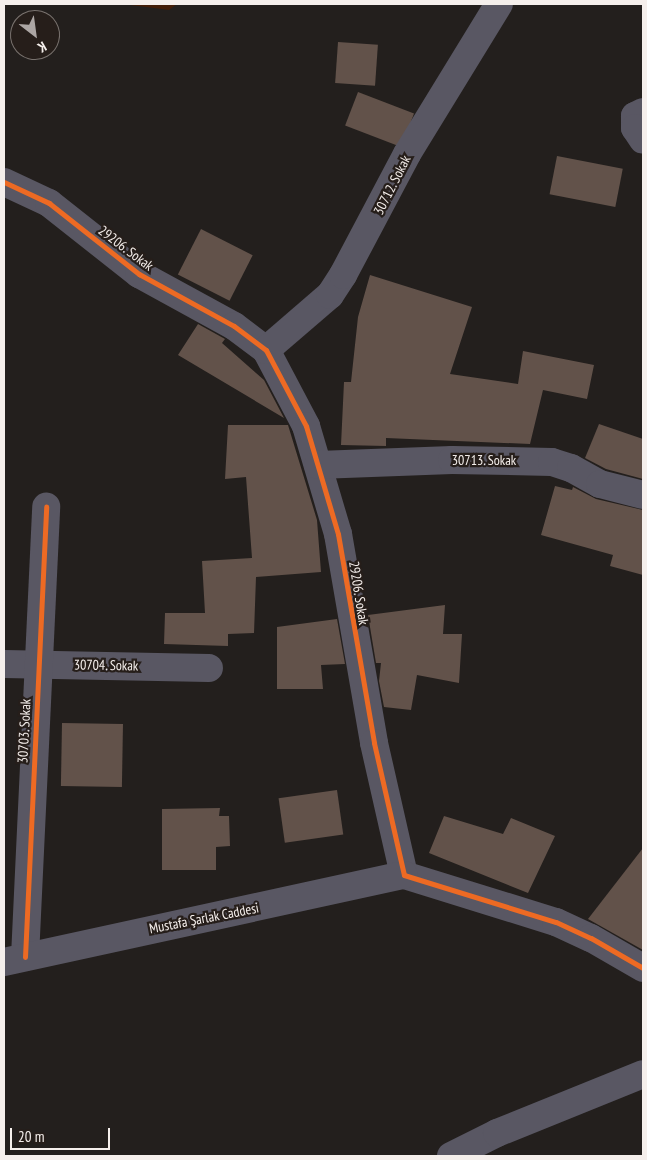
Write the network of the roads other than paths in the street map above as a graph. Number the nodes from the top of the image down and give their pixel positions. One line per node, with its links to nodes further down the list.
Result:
1 (499, 4): 5 (street, 30712. Sokak)
2 (643, 112): 3 (street)
3 (643, 140)
4 (4, 182): 5 (street, 29206. Sokak)
5 (266, 350): 6 (street, 29206. Sokak)
6 (318, 465): 7 (street, 30713. Sokak); 12 (street, 29206. Sokak)
7 (643, 495)
8 (46, 506): 10 (street, 30703. Sokak)
9 (4, 664): 10 (street, 30704. Sokak)
10 (38, 664): 11 (street, 30704. Sokak); 13 (street, 30703. Sokak)
11 (209, 668)
12 (404, 875): 13 (street, Mustafa Şarlak Caddesi); 14 (street)
13 (14, 959)
14 (643, 968)
15 (643, 1074): 16 (street)
16 (451, 1156)

